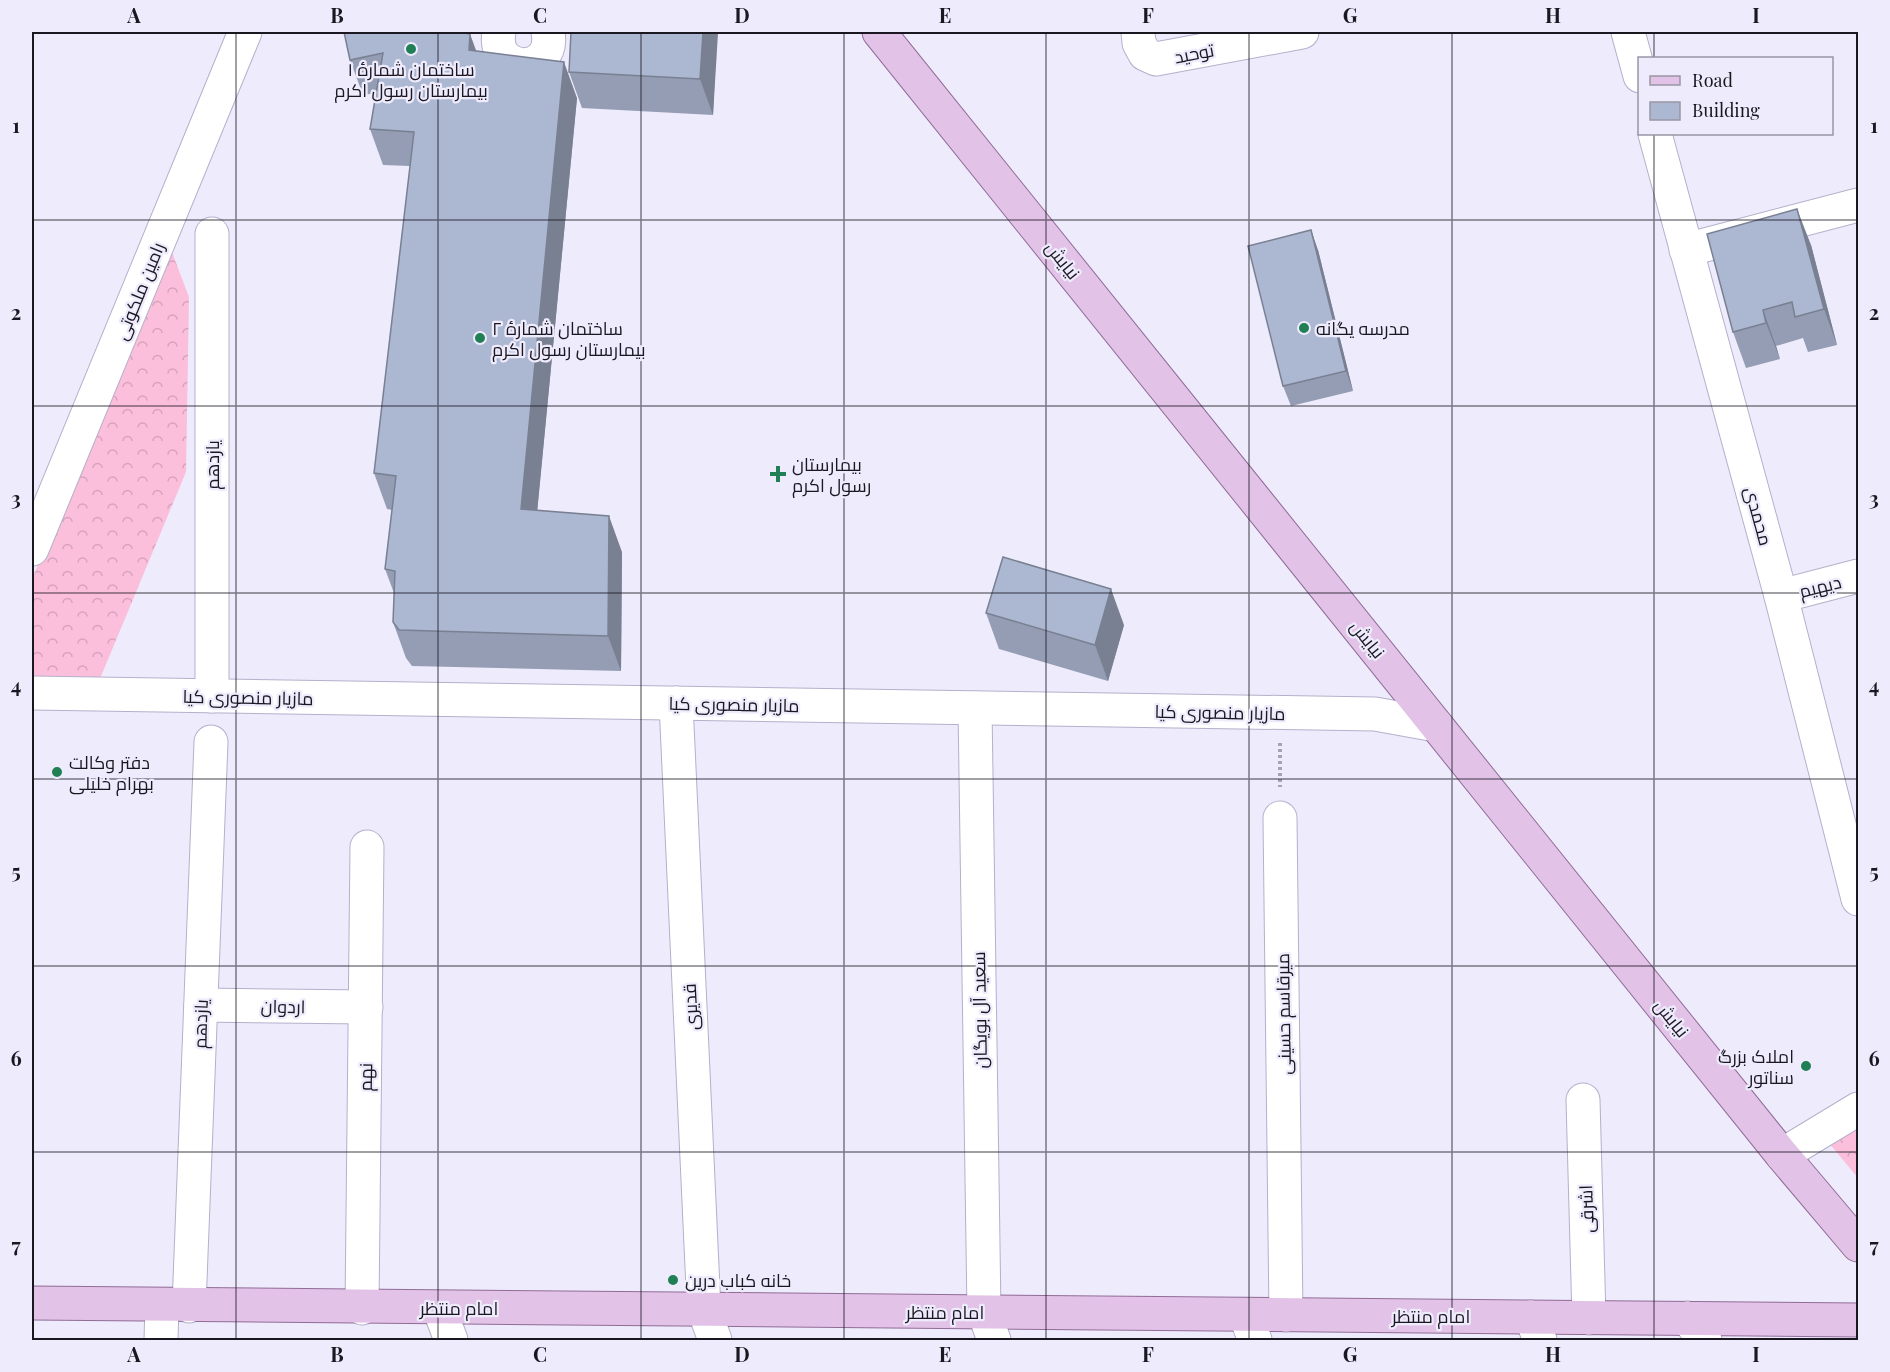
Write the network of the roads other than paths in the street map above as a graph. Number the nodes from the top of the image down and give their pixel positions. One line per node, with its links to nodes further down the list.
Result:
1 (245, 32): 13 (street, رامین ملکوتی)
2 (499, 32): 3 (street)
3 (548, 32)
4 (879, 32): 20 (main road, نیایش)
5 (1138, 32): 6 (street, توحید)
6 (1302, 32)
7 (1628, 32): 8 (street)
8 (1638, 69)
9 (1655, 135): 12 (street, محمدی)
10 (1858, 205): 12 (street)
11 (212, 234): 17 (street, یازدهم)
12 (1686, 250): 15 (street, محمدی)
13 (32, 549)
14 (1858, 576): 15 (street, دیهیم)
15 (1781, 596): 24 (street, محمدی)
16 (32, 693): 17 (street, مازیار منصوری کیا)
17 (212, 696): 18 (street, مازیار منصوری کیا)
18 (676, 703): 19 (street, مازیار منصوری کیا); 35 (street, قدیری)
19 (975, 708): 20 (street, مازیار منصوری کیا); 39 (street, سعید آل بویگان)
20 (1436, 725): 29 (main road, نیایش)
21 (211, 742): 25 (street, یازدهم)
22 (1280, 818): 36 (street, میرقاسم حسینی)
23 (367, 847): 26 (street, نهم)
24 (1858, 892)
25 (201, 1005): 26 (street, اردوان); 32 (street, یازدهم)
26 (366, 1007): 33 (street, نهم)
27 (1583, 1100): 37 (street, اشرقی)
28 (1858, 1109): 29 (street)
29 (1782, 1155): 30 (main road, نیایش)
30 (1858, 1245)
31 (32, 1304): 32 (main road, امام منتظر)
32 (175, 1305): 33 (main road, امام منتظر); 43 (street, یازدهم)
33 (362, 1308): 34 (main road, امام منتظر)
34 (439, 1308): 35 (main road, امام منتظر); 44 (street)
35 (704, 1310): 39 (main road, امام منتظر); 45 (street, قدیری)
36 (1286, 1315): 40 (main road, امام منتظر); 41 (main road, امام منتظر)
37 (1589, 1318): 41 (main road, امام منتظر); 42 (main road, امام منتظر)
38 (1858, 1320): 42 (main road, امام منتظر)
39 (989, 1327): 40 (main road, امام منتظر)
40 (1250, 1328)
41 (1536, 1329)
42 (1696, 1329)
43 (161, 1341)
44 (451, 1341)
45 (715, 1341)

